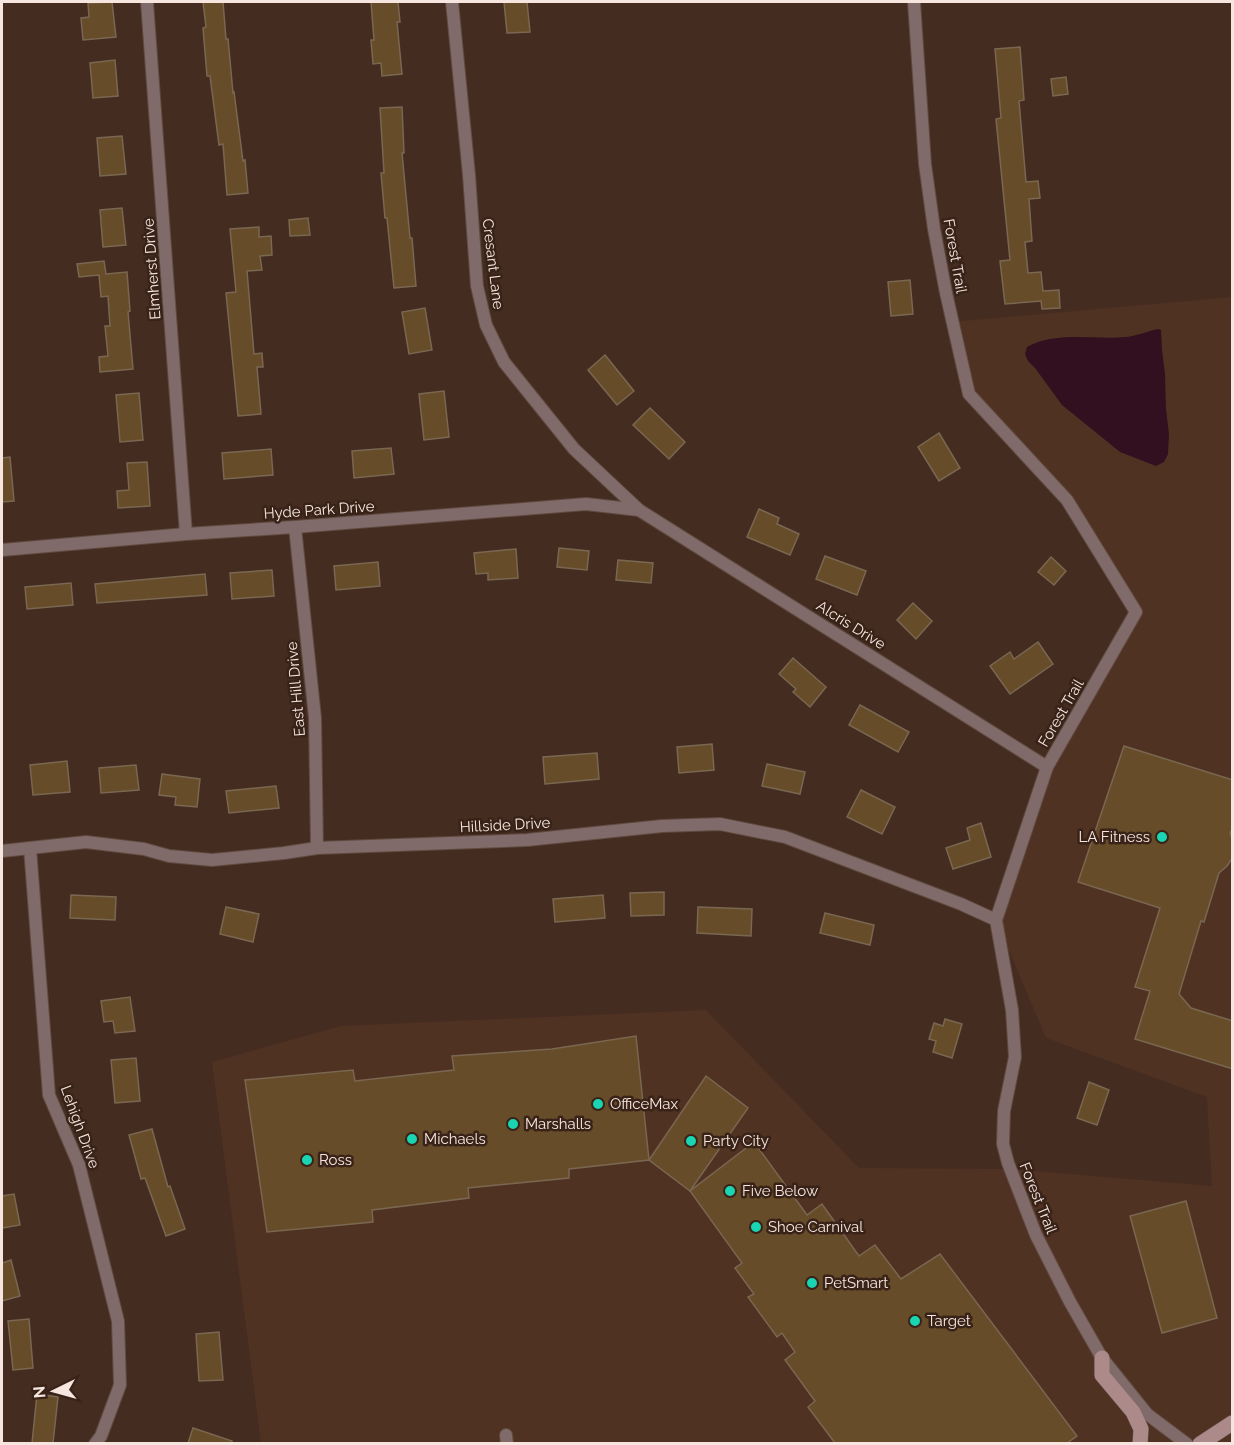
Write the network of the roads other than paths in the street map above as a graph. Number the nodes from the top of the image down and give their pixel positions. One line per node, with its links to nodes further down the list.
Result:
1 (147, 2): 6 (street, Elmherst Drive)
2 (452, 2): 4 (street, Cresant Lane)
3 (914, 2): 8 (street, Forest Trail)
4 (639, 510): 5 (street, Hyde Park Drive); 8 (street, Alcris Drive)
5 (295, 527): 6 (street, Hyde Park Drive); 10 (street, East Hill Drive)
6 (186, 534): 7 (street, Hyde Park Drive)
7 (2, 550)
8 (1047, 767): 12 (street, Forest Trail)
9 (30, 848): 10 (street, Hillside Drive); 11 (street, Hillside Drive); 15 (street, Lehigh Drive)
10 (316, 848): 12 (street, Hillside Drive)
11 (2, 851)
12 (996, 920): 13 (street, Forest Trail)
13 (1102, 1358): 16 (main road); 17 (street, Forest Trail)
14 (1233, 1423): 18 (main road)
15 (95, 1443)
16 (1140, 1443)
17 (1187, 1443)
18 (1200, 1443)

